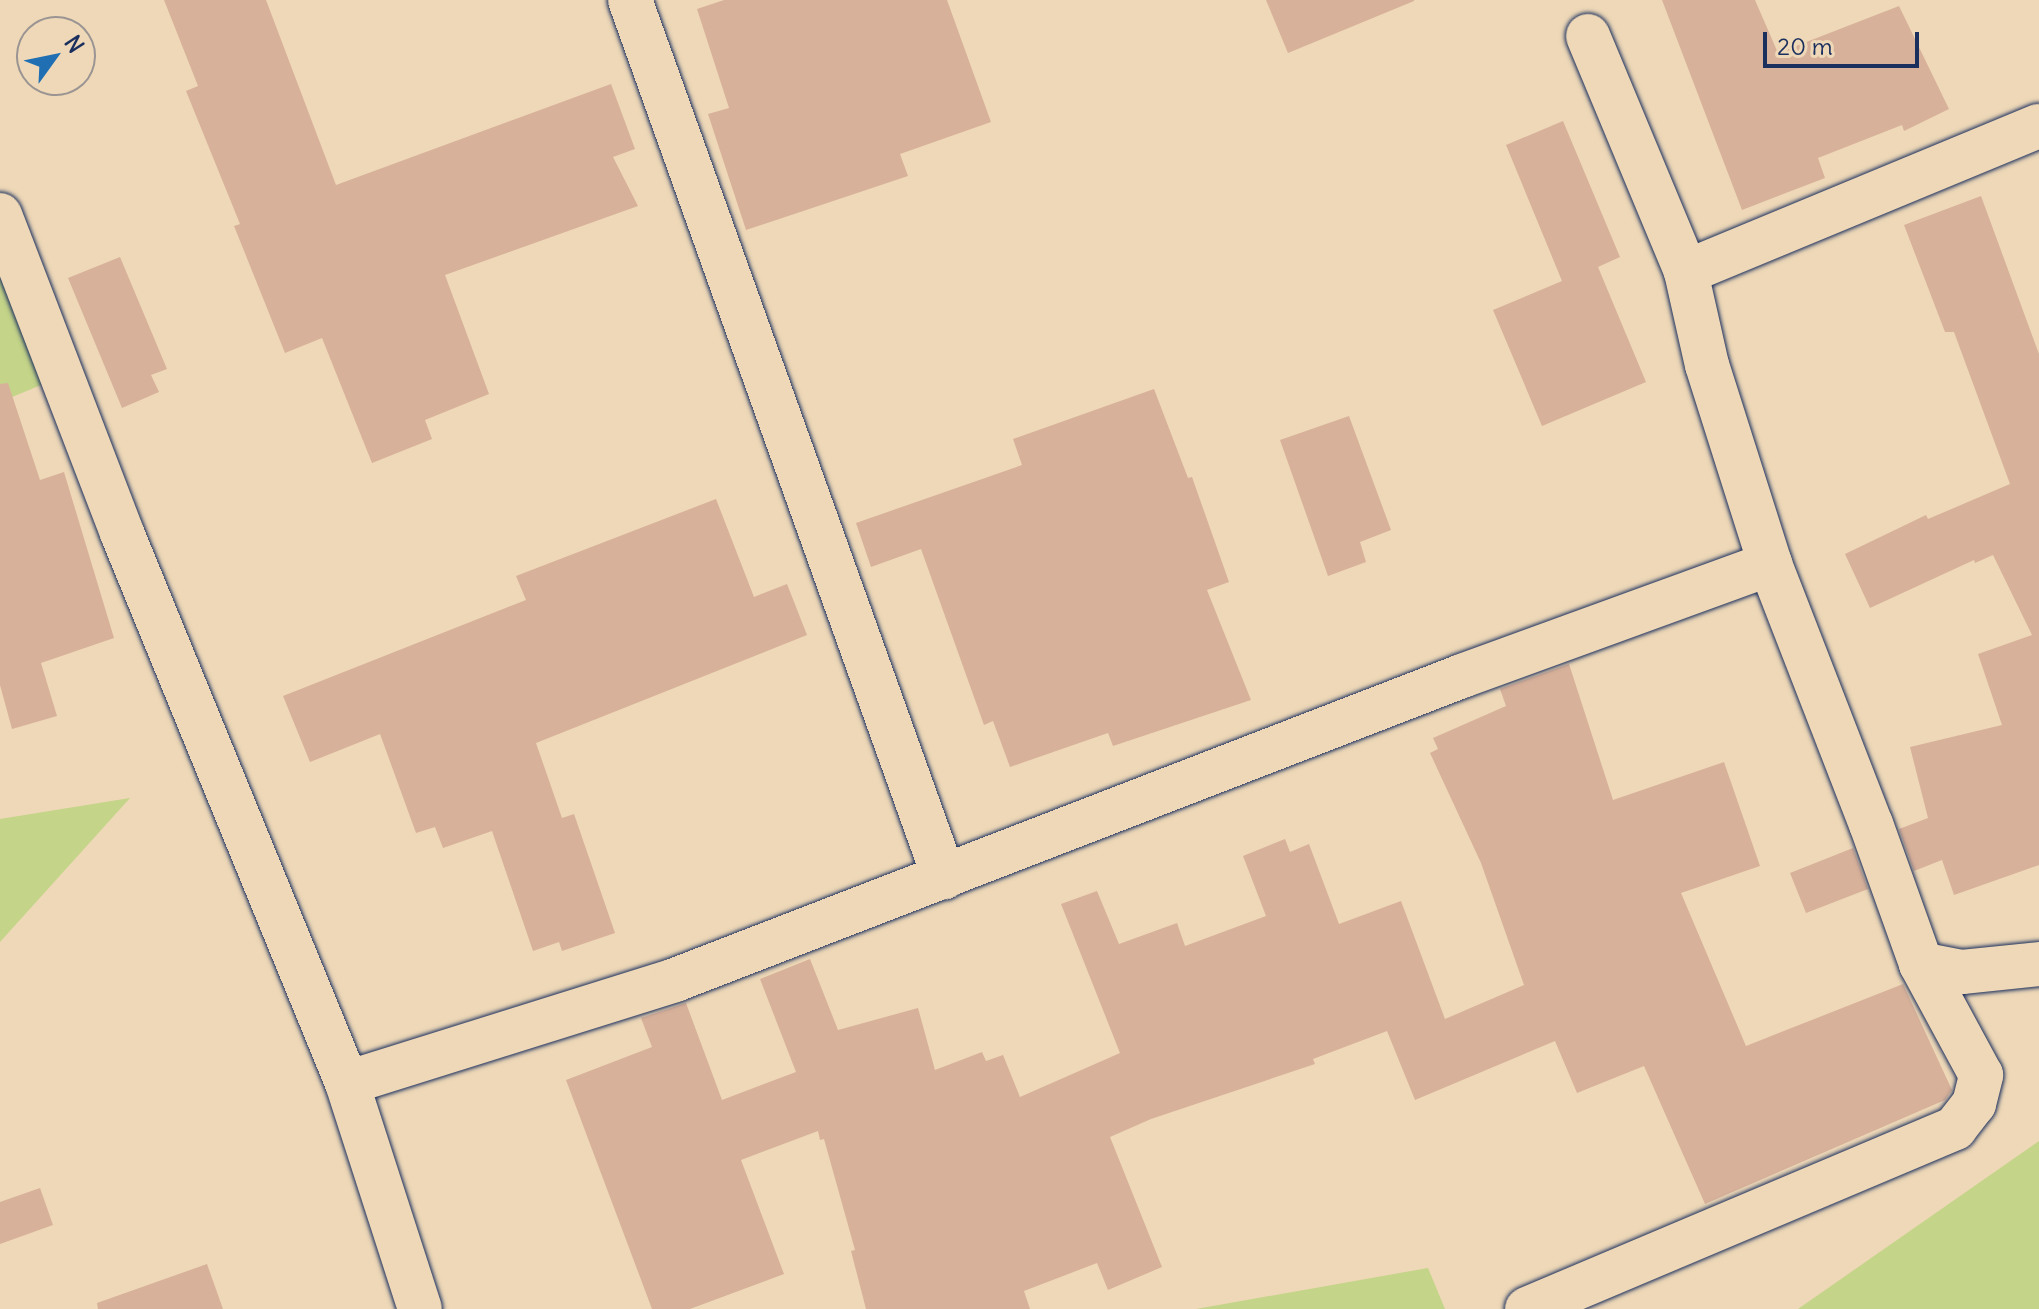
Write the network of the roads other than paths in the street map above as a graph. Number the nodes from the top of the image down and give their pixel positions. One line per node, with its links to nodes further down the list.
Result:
1 (630, 0): 7 (street)
2 (1588, 36): 5 (street)
3 (2039, 126): 5 (street)
4 (0, 215): 10 (street)
5 (1686, 272): 6 (street)
6 (1770, 564): 7 (street); 8 (street)
7 (944, 877): 10 (street)
8 (1921, 964): 9 (street); 12 (street)
9 (2039, 964)
10 (347, 1083): 11 (street)
11 (420, 1309)
12 (1527, 1309)

